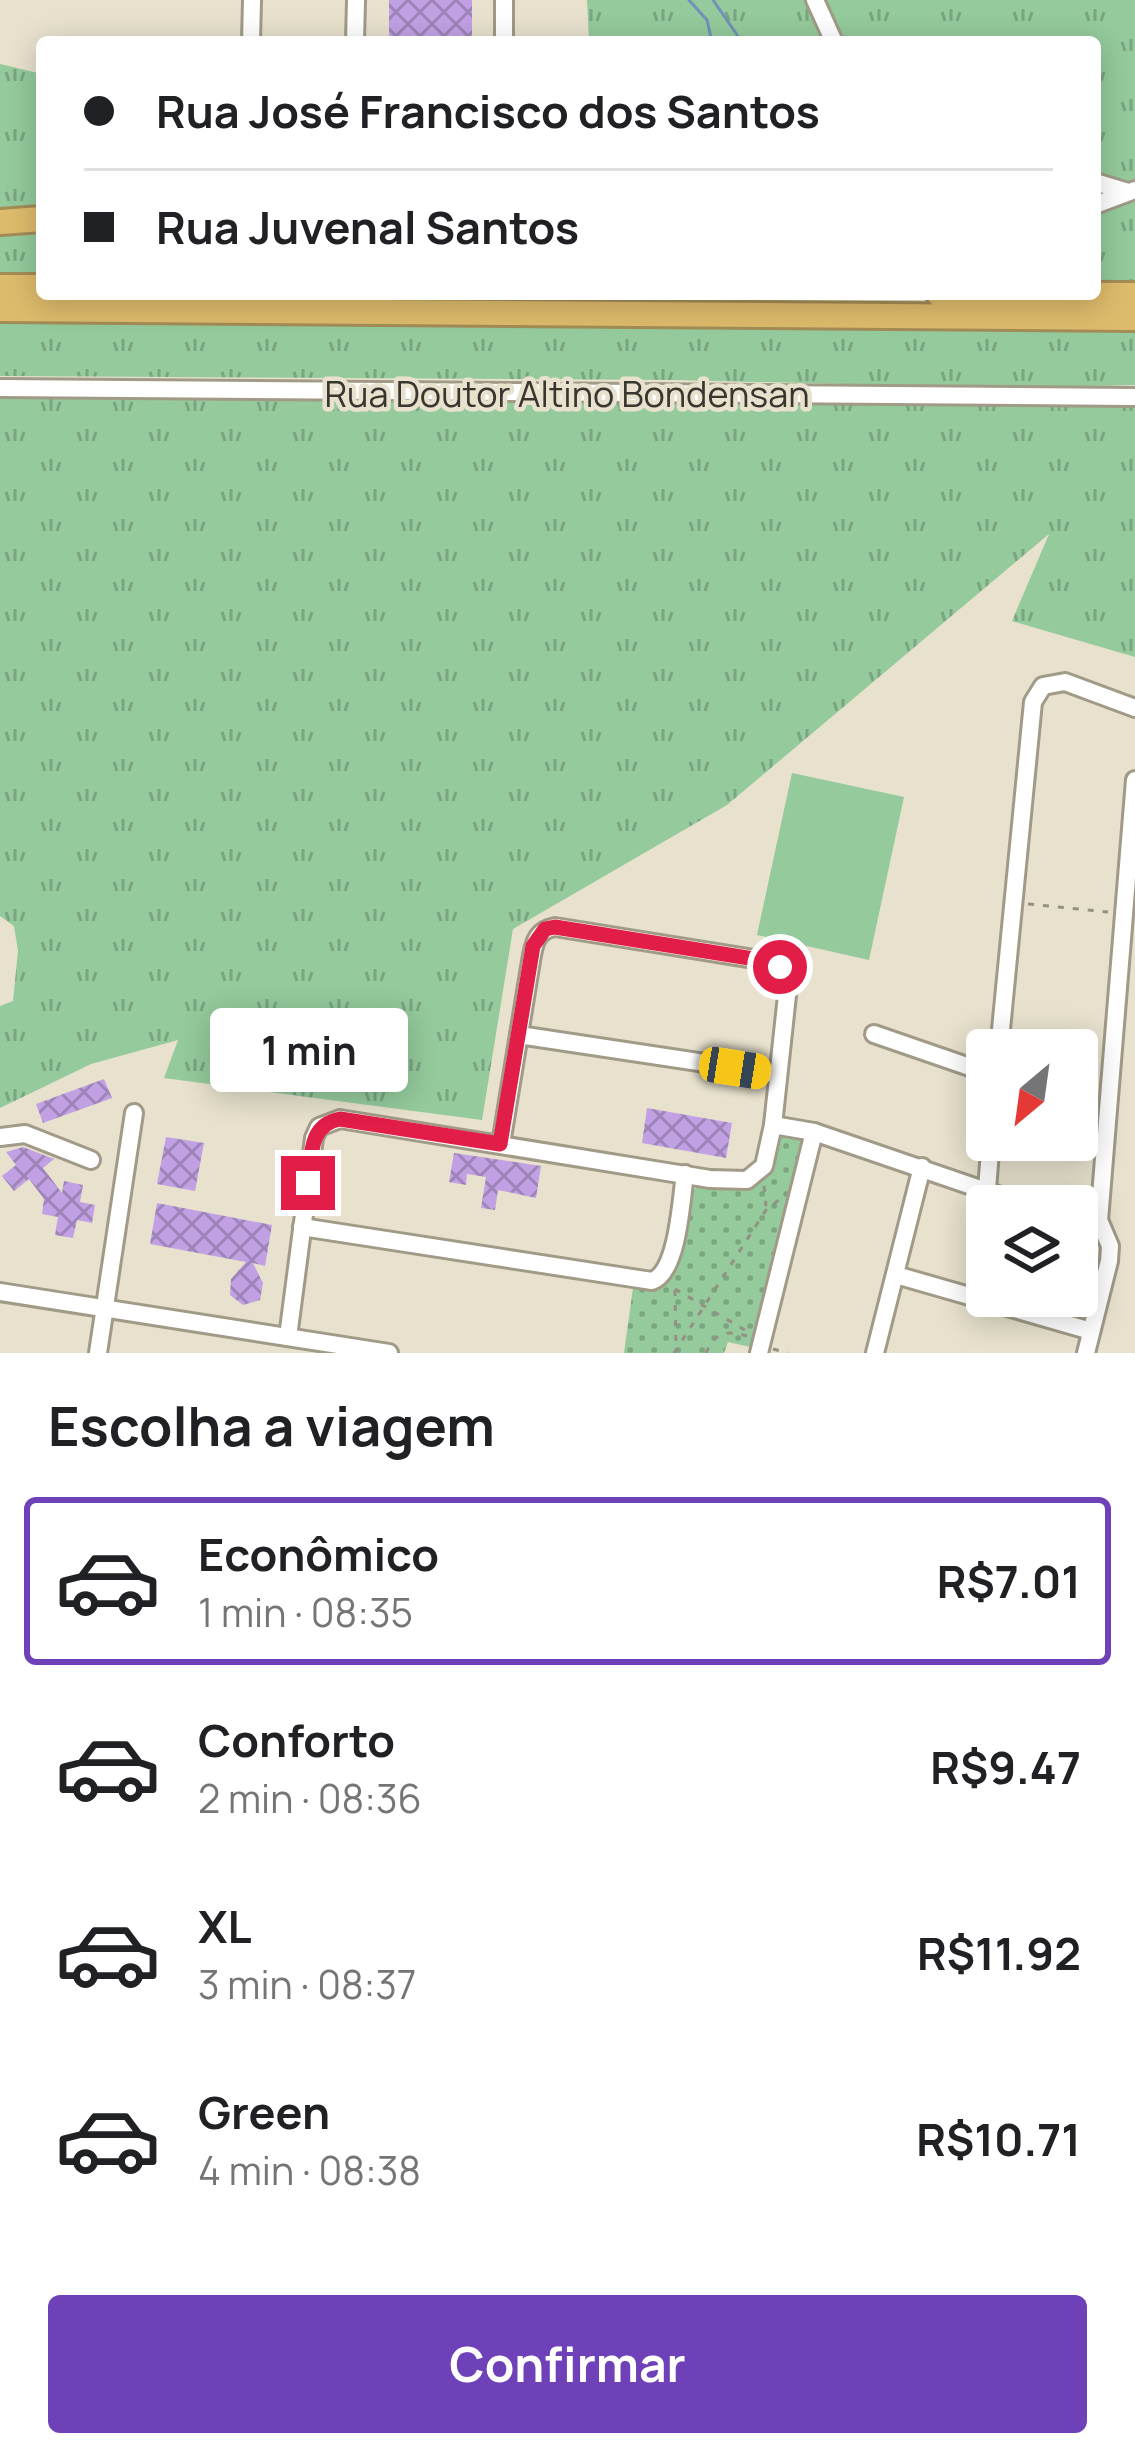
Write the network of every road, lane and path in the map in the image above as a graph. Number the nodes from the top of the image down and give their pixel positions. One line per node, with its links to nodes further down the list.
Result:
1 (252, 0): 5 (street)
2 (356, 0): 6 (street)
3 (504, 0): 7 (street)
4 (815, 0): 8 (street)
5 (251, 36)
6 (355, 36)
7 (504, 36)
8 (831, 36)
9 (1101, 183): 10 (street)
10 (1132, 191): 11 (street)
11 (1101, 203)
12 (36, 219): 13 (highway)
13 (0, 221)
14 (0, 287): 15 (highway)
15 (36, 287)
16 (1101, 296): 17 (highway)
17 (1135, 296)
18 (0, 309): 19 (highway)
19 (1135, 318)
20 (0, 388): 21 (street, Rua Doutor Altino Bondensan)
21 (1135, 397)
22 (1135, 708): 24 (street)
23 (1135, 780): 25 (street)
24 (1014, 903): 25 (path); 26 (street)
25 (1128, 914): 41 (street)
26 (1001, 1029)
27 (874, 1034): 29 (street)
28 (519, 1035): 30 (street); 30 (street); 35 (street)
29 (966, 1065)
30 (778, 1074): 32 (street)
31 (134, 1113): 45 (street)
32 (773, 1125): 33 (street); 39 (street)
33 (814, 1132): 37 (street); 49 (street)
34 (0, 1138): 36 (street)
35 (500, 1144): 38 (street); 42 (street)
36 (92, 1160)
37 (922, 1168): 40 (street); 43 (street)
38 (685, 1174): 39 (street); 42 (street)
39 (757, 1174): 46 (path)
40 (972, 1185)
41 (1099, 1220): 47 (street)
42 (302, 1227): 48 (street)
43 (896, 1275): 47 (street); 54 (street)
44 (0, 1292): 45 (street)
45 (106, 1308): 48 (street); 51 (street)
46 (705, 1308): 49 (path); 50 (path); 50 (path)
47 (1091, 1331): 55 (street)
48 (288, 1337): 52 (street)
49 (759, 1346): 53 (path)
50 (675, 1351)
51 (98, 1353)
52 (388, 1353)
53 (706, 1353)
54 (875, 1353)
55 (1086, 1353)

